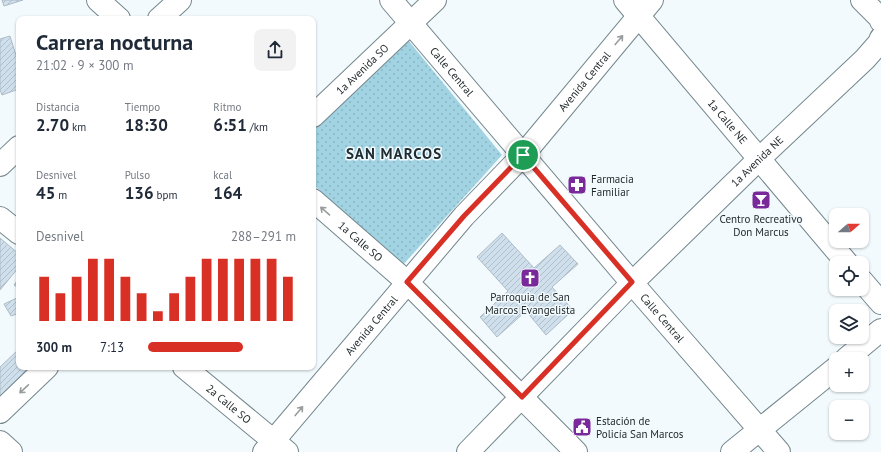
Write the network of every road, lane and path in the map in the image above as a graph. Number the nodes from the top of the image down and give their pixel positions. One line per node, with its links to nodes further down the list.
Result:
1 (98, 0): 7 (street)
2 (180, 0): 8 (street)
3 (391, 0): 10 (street, Calle Central)
4 (435, 0): 10 (street, 1a Avenida SO)
5 (862, 0): 9 (street)
6 (638, 5): 14 (street, Avenida Central, one-way to 6); 15 (street, 1a Calle NE)
7 (116, 16)
8 (162, 16)
9 (881, 21)
10 (411, 23): 12 (street, 1a Avenida SO); 14 (street, Calle Central)
11 (881, 38): 15 (street, 1a Avenida NE)
12 (316, 113)
13 (16, 150): 16 (street)
14 (523, 155): 21 (street, Avenida Central); 22 (street, Calle Central)
15 (759, 159): 20 (street, 1a Calle NE); 22 (street, 1a Avenida NE)
16 (0, 165)
17 (316, 203): 21 (street, 1a Calle SO, one-way to 17)
18 (0, 218): 19 (street)
19 (16, 231)
20 (841, 256)
21 (407, 282): 30 (street, 1a Calle SO); 34 (street, Avenida Central, one-way to 21)
22 (632, 282): 30 (street, 1a Avenida NE); 32 (street, Calle Central)
23 (869, 289): 24 (street)
24 (881, 303)
25 (881, 330): 26 (street)
26 (854, 352)
27 (45, 370): 31 (street, one-way to 31)
28 (187, 370): 34 (street, 2a Calle SO)
29 (829, 374): 32 (street)
30 (522, 397): 36 (street, 1a Avenida NE); 37 (street, 1a Calle SO)
31 (0, 412)
32 (761, 430): 38 (street); 39 (street, Calle Central)
33 (0, 442): 35 (street)
34 (275, 448)
35 (11, 452)
36 (468, 452)
37 (576, 452)
38 (732, 452)
39 (779, 452)

